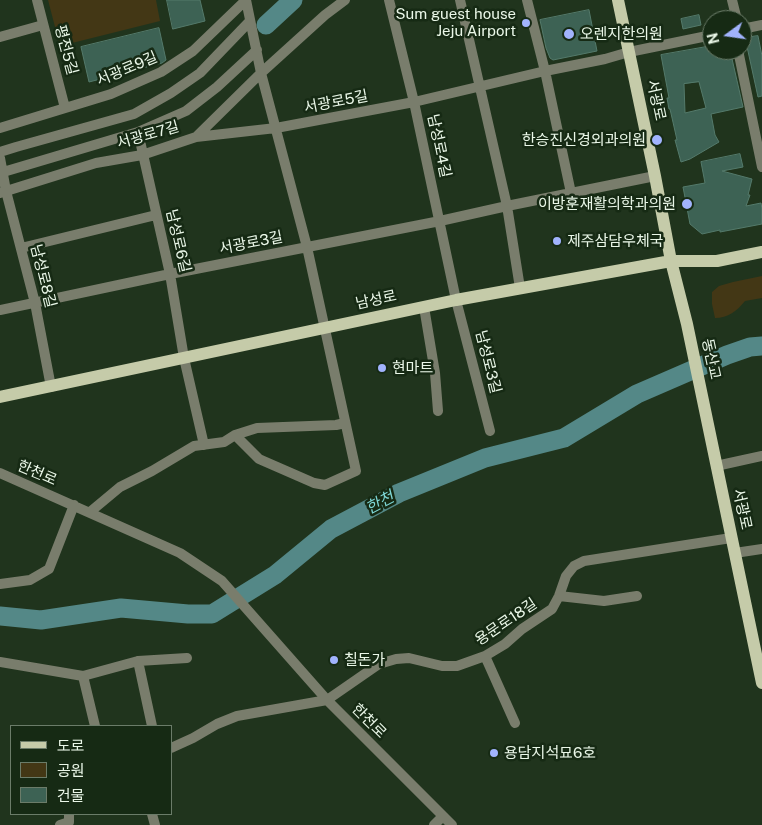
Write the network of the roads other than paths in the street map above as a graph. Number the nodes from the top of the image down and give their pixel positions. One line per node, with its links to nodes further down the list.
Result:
1 (38, 0): 9 (street, 평전5길)
2 (246, 0): 8 (street); 19 (street, 서광로9길)
3 (345, 0): 16 (street, 서광로7길)
4 (389, 0): 18 (street, 남성로4길)
5 (460, 0): 17 (street)
6 (527, 0): 15 (street)
7 (618, 0): 13 (main road, 서광로)
8 (250, 21): 12 (street); 24 (street)
9 (44, 25): 10 (street); 19 (street, 평전5길)
10 (0, 37)
11 (702, 37): 13 (street, 서광로5길)
12 (256, 50): 16 (street); 22 (street)
13 (629, 52): 15 (street, 서광로5길); 29 (main road, 서광로)
14 (740, 60): 27 (street)
15 (545, 71): 17 (street, 서광로5길); 31 (street)
16 (261, 73): 21 (street); 23 (street, 서광로7길)
17 (481, 86): 18 (street, 서광로5길); 32 (street)
18 (414, 102): 21 (street, 서광로5길); 34 (street, 남성로4길)
19 (65, 108): 20 (street, 서광로9길)
20 (0, 128)
21 (276, 128): 23 (street, 서광로5길); 35 (street)
22 (138, 132): 25 (street, 남성로6길); 28 (street)
23 (196, 137): 25 (street, 서광로7길)
24 (0, 152)
25 (142, 155): 30 (street, 서광로7길); 33 (street, 남성로6길)
26 (0, 158): 28 (street, 남성로8길)
27 (762, 167)
28 (2, 173): 30 (street, 남성로8길)
29 (655, 176): 31 (street, 서광로3길); 38 (main road, 서광로)
30 (3, 192): 36 (street, 남성로8길)
31 (571, 193): 32 (street, 서광로3길)
32 (507, 206): 34 (street, 서광로3길); 40 (street)
33 (156, 215): 36 (street); 39 (street, 남성로6길)
34 (440, 221): 35 (street, 서광로3길); 41 (street, 남성로4길)
35 (307, 247): 39 (street, 서광로3길); 46 (street)
36 (20, 248): 42 (street, 남성로8길)
37 (762, 252): 38 (main road, 남성로)
38 (671, 261): 40 (main road, 남성로); 45 (main road, 서광로)
39 (170, 274): 42 (street, 서광로3길); 47 (street, 남성로6길)
40 (520, 288): 41 (main road, 남성로)
41 (456, 300): 43 (main road, 남성로); 53 (street, 남성로3길)
42 (35, 303): 44 (street, 서광로3길); 48 (street, 남성로8길)
43 (424, 307): 46 (main road, 남성로); 51 (street)
44 (0, 310)
45 (687, 324): 50 (main road, 동산교)
46 (325, 328): 47 (main road, 남성로); 52 (street)
47 (184, 358): 48 (main road, 남성로); 55 (street, 남성로6길)
48 (51, 387): 49 (main road, 남성로)
49 (0, 397)
50 (703, 400): 57 (main road, 서광로)
51 (438, 411)
52 (345, 422): 54 (street); 54 (street)
53 (490, 431)
54 (235, 434): 55 (street)
55 (204, 445): 60 (street)
56 (762, 456): 57 (street)
57 (716, 466): 61 (main road, 서광로)
58 (0, 473): 59 (street, 한천로)
59 (74, 505): 60 (street, 한천로); 64 (street)
60 (90, 512): 73 (street, 한천로)
61 (732, 538): 63 (main road, 서광로); 65 (street, 용문로18길)
62 (762, 549): 63 (street)
63 (735, 553): 72 (main road, 서광로)
64 (0, 584)
65 (559, 596): 66 (street); 67 (street, 용문로18길)
66 (637, 596)
67 (485, 656): 73 (street, 용문로18길); 74 (street)
68 (187, 658): 69 (street)
69 (138, 661): 71 (street); 76 (street)
70 (0, 662): 71 (street)
71 (83, 676): 75 (street)
72 (762, 683)
73 (327, 700): 77 (street, 용문로18길); 78 (street, 한천로)
74 (516, 723)
75 (95, 725)
76 (152, 725)
77 (172, 748)
78 (443, 816): 79 (street); 80 (street, 한천로)
79 (434, 825)
80 (452, 825)

